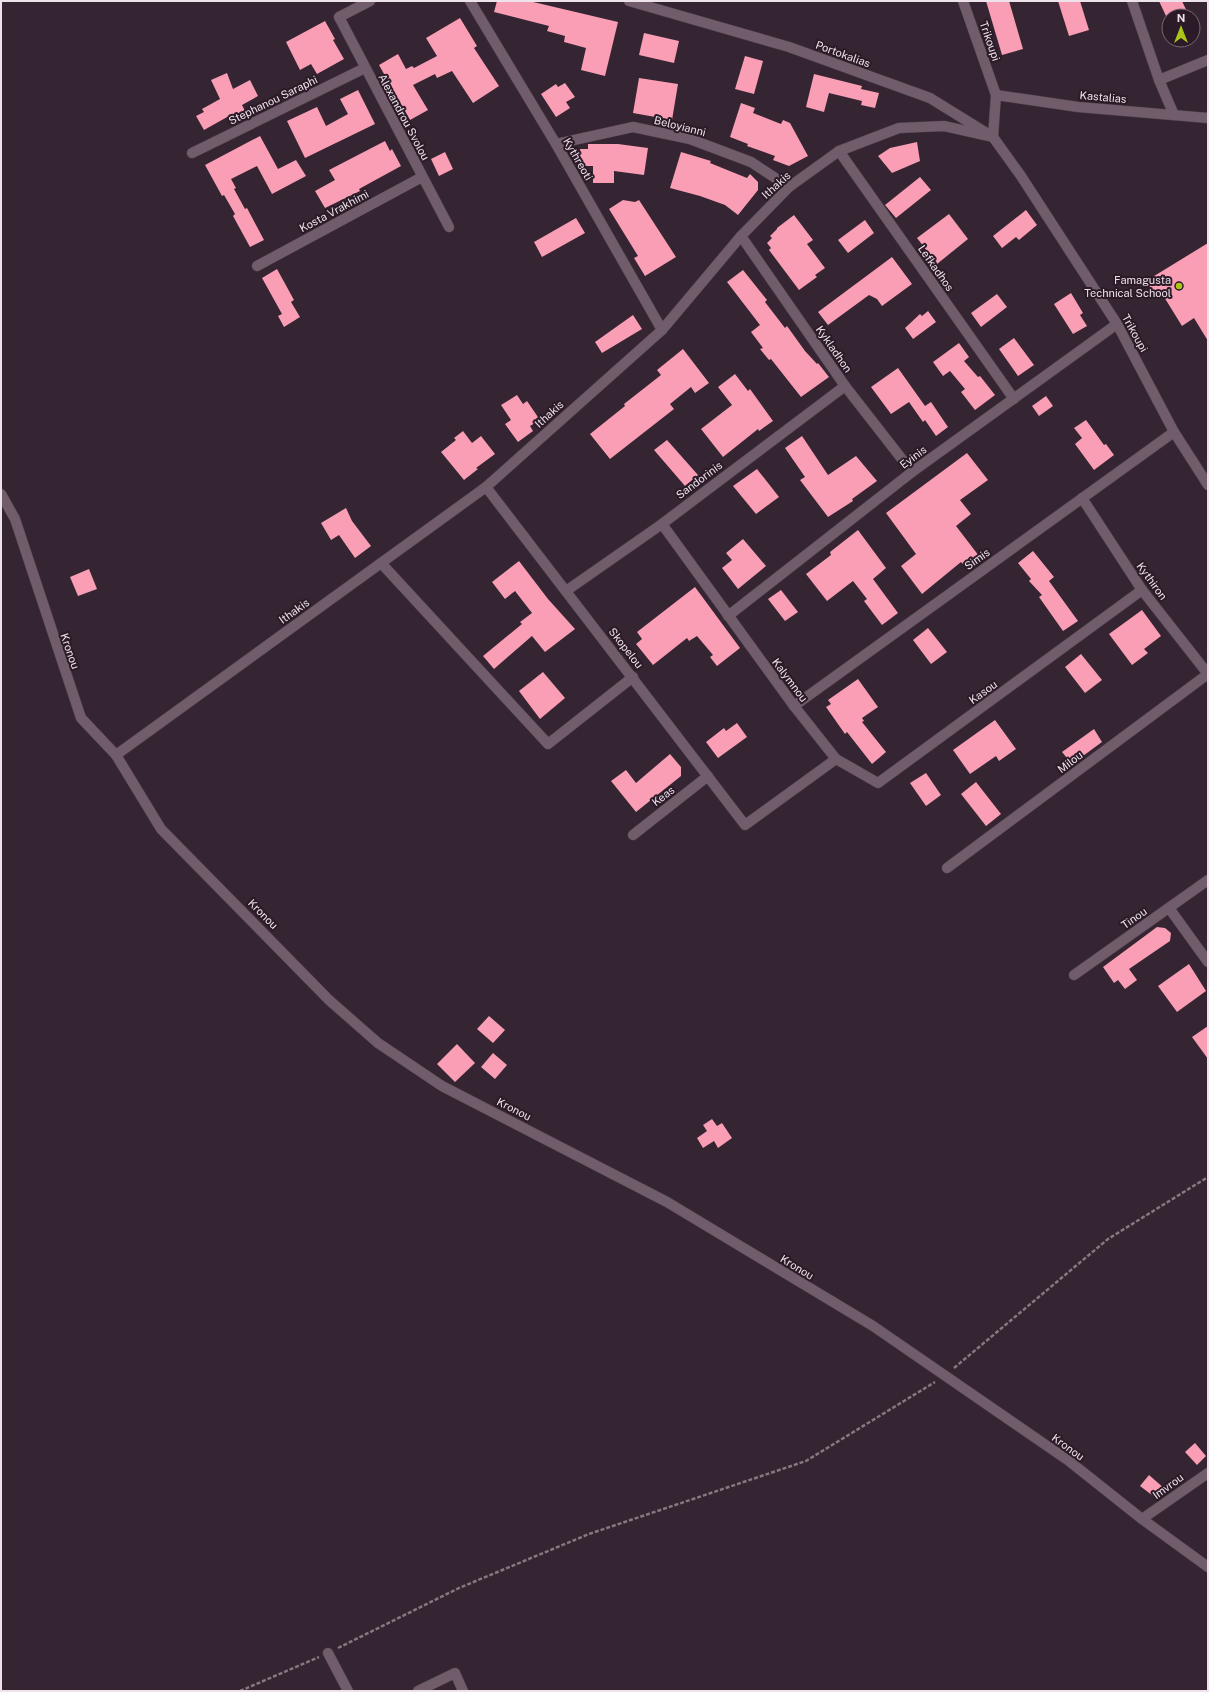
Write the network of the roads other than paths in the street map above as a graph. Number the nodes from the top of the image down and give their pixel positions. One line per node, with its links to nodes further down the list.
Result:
1 (370, 1): 8 (street, Alexandrou Svolou)
2 (470, 1): 14 (street, Kythreoti)
3 (629, 1): 6 (street, Portokalias)
4 (963, 1): 10 (street, Trikoupi)
5 (1132, 1): 9 (street)
6 (644, 2): 13 (street, Portokalias)
7 (1208, 60): 9 (street)
8 (365, 68): 16 (street, Stephanou Saraphi); 18 (street, Alexandrou Svolou)
9 (1159, 80): 11 (street)
10 (996, 95): 11 (street, Kastalias); 13 (street, Trikoupi)
11 (1174, 115): 12 (street, Kastalias)
12 (1208, 118)
13 (993, 137): 15 (street, Ithakis); 17 (street, Portokalias)
14 (556, 144): 19 (street, Beloyianni); 24 (street, Kythreoti)
15 (839, 151): 19 (street, Ithakis); 26 (street, Lefkadhos)
16 (192, 154)
17 (1021, 176): 23 (street, Trikoupi)
18 (422, 177): 20 (street, Alexandrou Svolou); 22 (street, Kosta Vrakhimi)
19 (789, 187): 21 (street, Ithakis)
20 (449, 227)
21 (741, 236): 24 (street, Ithakis); 25 (street, Kykladhon)
22 (257, 266)
23 (1117, 324): 26 (street, Eyinis); 27 (street, Trikoupi)
24 (662, 330): 30 (street, Ithakis)
25 (845, 386): 28 (street, Kykladhon); 33 (street, Sandorinis)
26 (1014, 399): 28 (street, Eyinis)
27 (1174, 432): 29 (street, Trikoupi); 32 (street, Simis)
28 (912, 472): 37 (street, Eyinis)
29 (1208, 485)
30 (486, 487): 34 (street, Ithakis); 36 (street, Skopelou)
31 (1, 494): 41 (street, Kronou)
32 (1082, 498): 35 (street, Kythiron); 40 (street, Simis)
33 (662, 524): 36 (street, Sandorinis); 37 (street, Kalymnou)
34 (381, 563): 39 (street); 41 (street, Ithakis)
35 (1142, 590): 38 (street, Kythiron); 42 (street, Kasou)
36 (566, 591): 39 (street, Skopelou)
37 (728, 616): 40 (street, Kalymnou)
38 (1208, 674): 45 (street, Milou)
39 (633, 677): 43 (street, Skopelou)
40 (794, 706): 42 (street, Kalymnou)
41 (116, 755): 51 (street, Kronou)
42 (836, 758): 43 (street, Skopelou)
43 (708, 776): 44 (street, Keas)
44 (634, 835)
45 (947, 868)
46 (1208, 880): 47 (street, Tinou)
47 (1169, 908): 48 (street); 49 (street, Tinou)
48 (1208, 962)
49 (1074, 975)
50 (1208, 1473): 51 (street, Imvrou)
51 (1142, 1520): 52 (street, Kronou)
52 (1208, 1567)
53 (328, 1653): 54 (street)
54 (348, 1691)
55 (418, 1691): 56 (street)
56 (464, 1691)

